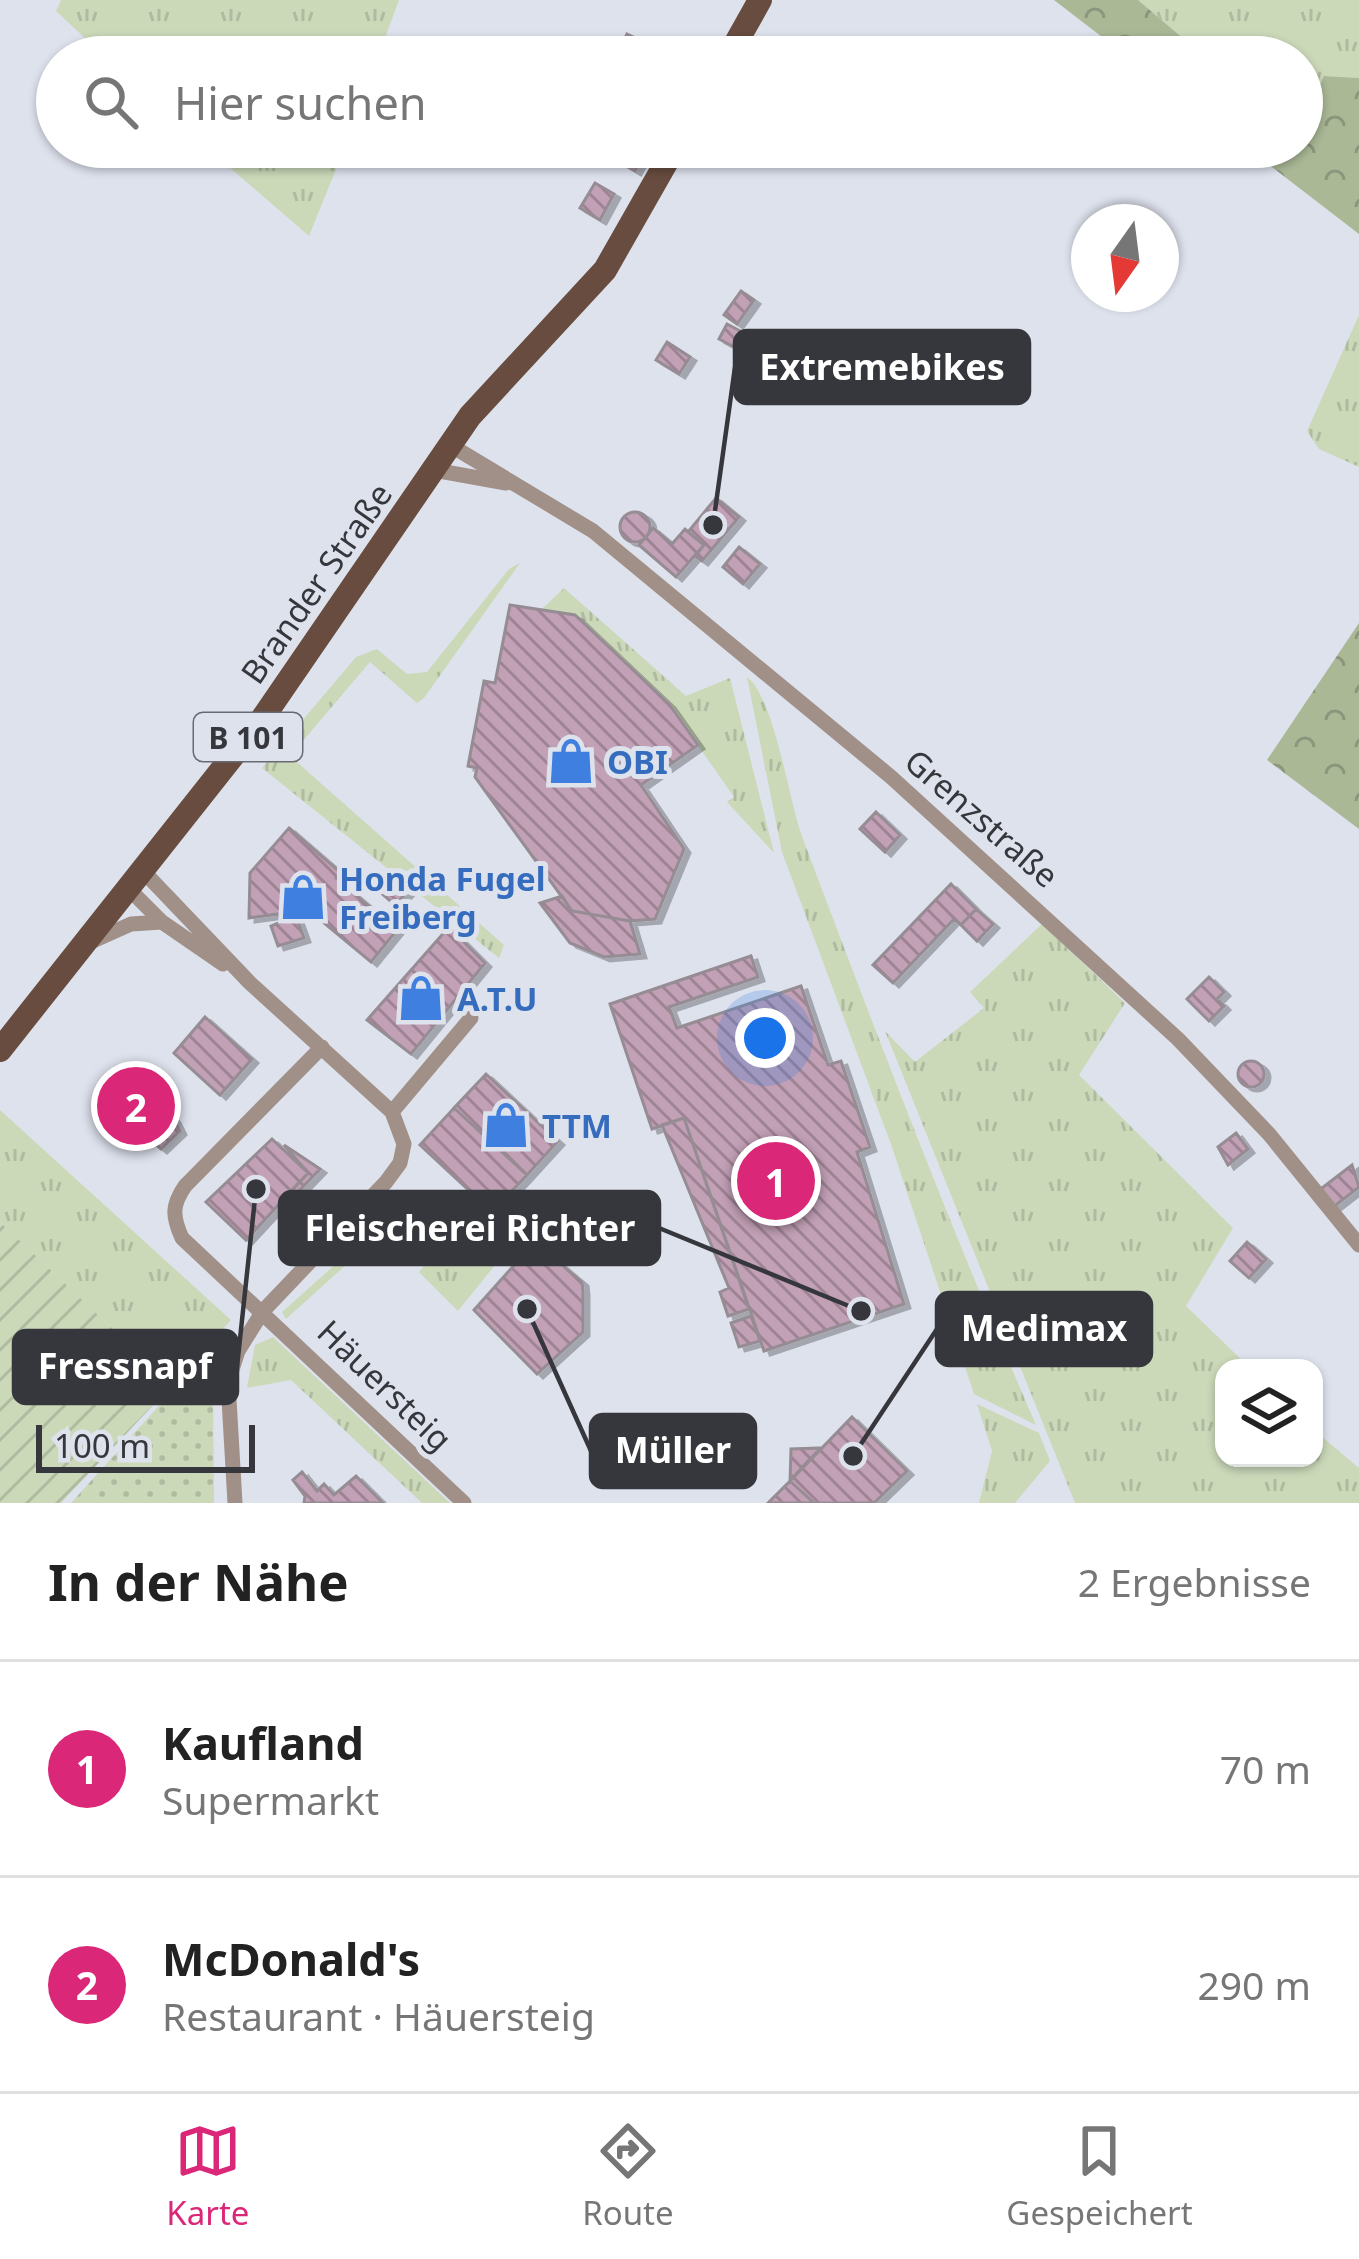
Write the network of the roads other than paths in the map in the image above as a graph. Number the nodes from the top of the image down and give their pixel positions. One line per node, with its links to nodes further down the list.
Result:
1 (760, 0): 2 (main road)
2 (740, 36)
3 (663, 168): 4 (main road, Brander Straße / B 101)
4 (450, 445): 5 (main road, Brander Straße / B 101); 6 (street, Grenzstraße)
5 (434, 470): 6 (street, Grenzstraße); 7 (main road, Brander Straße / B 101)
6 (520, 486): 15 (street, Grenzstraße)
7 (136, 880): 8 (street); 9 (main road, Brander Straße / B 101); 10 (street)
8 (161, 922): 9 (street); 10 (street)
9 (85, 945): 13 (main road, Brander Straße / B 101)
10 (250, 983): 12 (street)
11 (471, 1018): 14 (street)
12 (322, 1047): 14 (street); 16 (street, Häuersteig)
13 (0, 1050)
14 (392, 1112): 16 (street)
15 (1359, 1245)
16 (263, 1311): 17 (street); 18 (street, Häuersteig)
17 (235, 1503)
18 (464, 1503)

